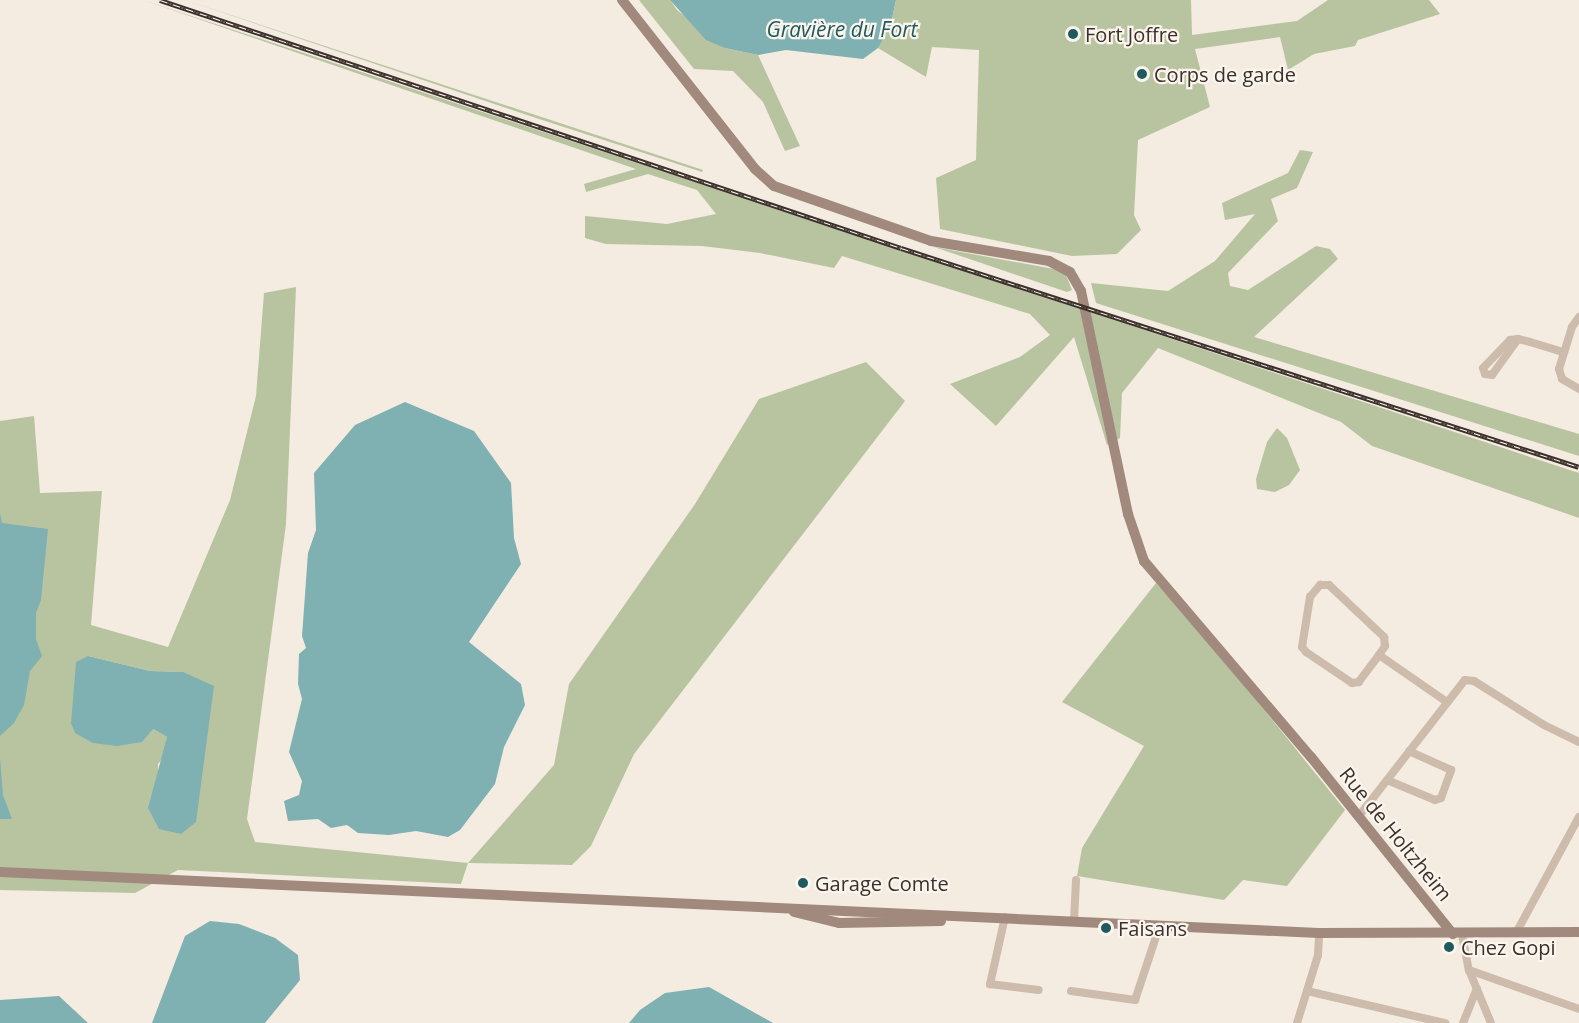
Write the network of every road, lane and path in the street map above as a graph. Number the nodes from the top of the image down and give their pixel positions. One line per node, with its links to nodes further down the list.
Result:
1 (622, 0): 11 (main road, Rue de Holtzheim)
2 (1579, 317): 4 (street)
3 (1518, 339): 3 (street); 4 (street)
4 (1562, 352): 5 (street)
5 (1579, 389)
6 (1379, 655): 6 (street); 7 (street)
7 (1447, 702): 8 (street); 9 (street)
8 (1579, 742)
9 (1409, 751): 10 (street); 10 (street)
10 (1387, 780): 11 (street)
11 (1359, 816): 21 (main road, Rue de Holtzheim)
12 (1579, 817): 20 (street)
13 (0, 872): 15 (main road)
14 (1076, 880): 16 (street)
15 (1005, 917): 16 (main road); 24 (street)
16 (1074, 921): 17 (main road)
17 (1160, 925): 19 (main road); 25 (street)
18 (1579, 932): 20 (main road)
19 (1318, 933): 21 (main road); 26 (street)
20 (1516, 933): 21 (main road)
21 (1457, 934): 22 (street)
22 (1469, 970): 23 (street); 29 (street)
23 (1477, 989): 27 (street); 28 (street)
24 (1039, 990)
25 (1071, 991)
26 (1307, 991): 30 (street); 31 (street)
27 (1470, 1005): 28 (street); 32 (street)
28 (1485, 1008): 33 (street)
29 (1579, 1009)
30 (1297, 1023)
31 (1445, 1023)
32 (1463, 1023)
33 (1491, 1023)

